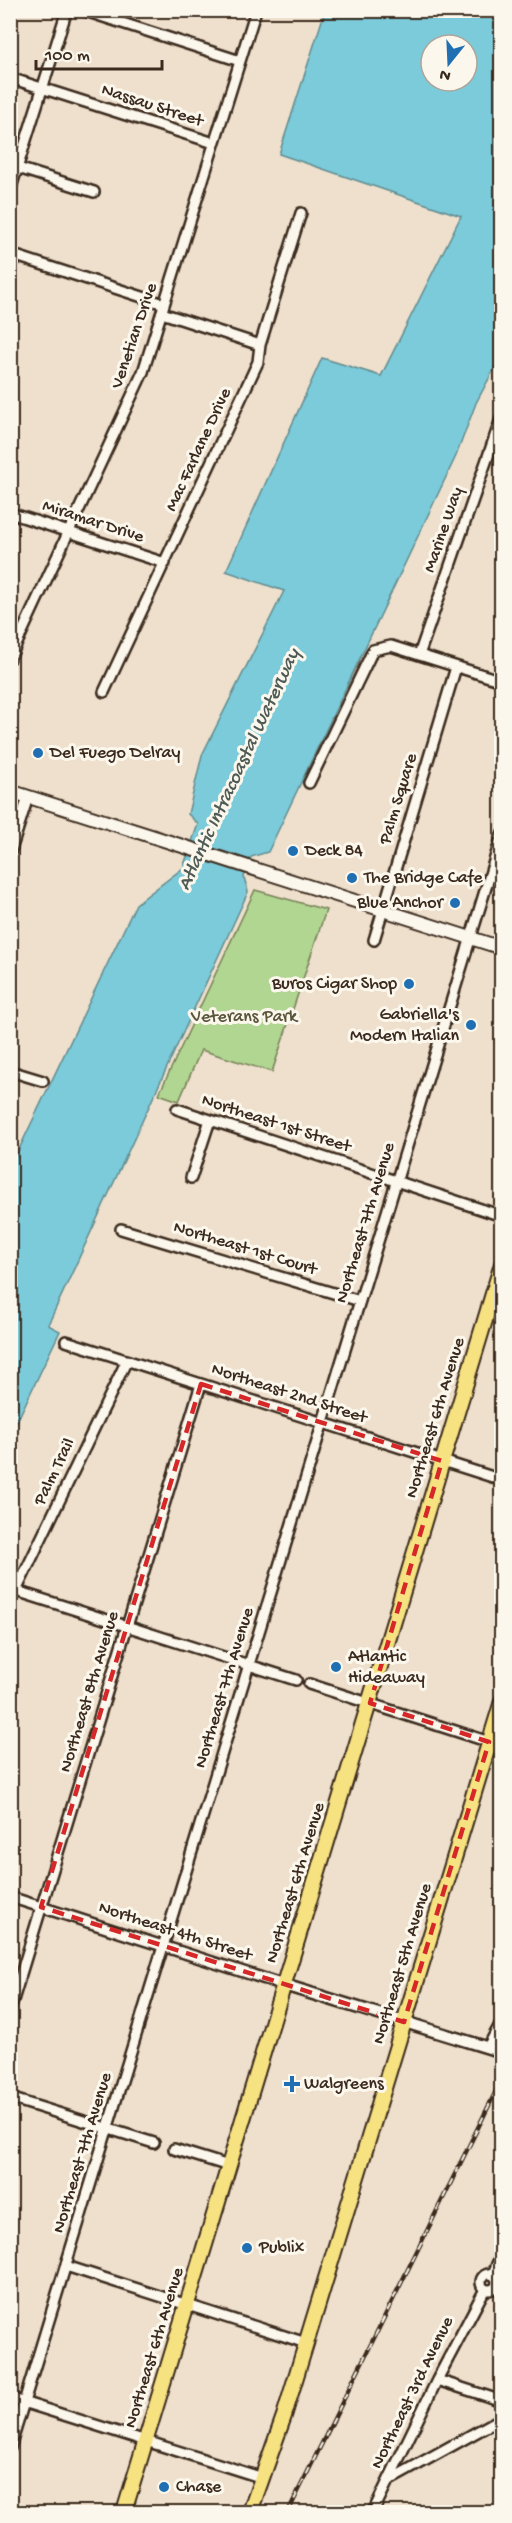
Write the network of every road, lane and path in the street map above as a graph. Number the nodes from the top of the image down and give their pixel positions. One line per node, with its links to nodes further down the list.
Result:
1 (67, 10): 6 (street)
2 (82, 10): 4 (street)
3 (256, 10): 4 (street, Venetian Drive)
4 (240, 62): 7 (street, Venetian Drive)
5 (10, 78): 6 (street, Nassau Street)
6 (43, 88): 7 (street, Nassau Street); 8 (street)
7 (214, 143): 14 (street, Venetian Drive)
8 (18, 168): 9 (street); 11 (street)
9 (12, 181): 10 (street)
10 (10, 191)
11 (94, 192)
12 (301, 213): 15 (street, Mac Farlane Drive)
13 (10, 254): 14 (street)
14 (163, 308): 15 (street); 18 (street, Venetian Drive)
15 (260, 345): 19 (street, Mac Farlane Drive)
16 (501, 416): 20 (street, Marine Way)
17 (10, 513): 18 (street, Miramar Drive)
18 (68, 532): 19 (street, Miramar Drive); 21 (street, Venetian Drive)
19 (165, 563): 24 (street, Mac Farlane Drive)
20 (419, 655): 22 (street); 25 (street)
21 (10, 658)
22 (456, 667): 23 (street); 30 (street, Palm Square)
23 (501, 681)
24 (104, 692)
25 (309, 783)
26 (10, 792): 27 (main road)
27 (28, 797): 29 (street); 30 (main road)
28 (501, 835): 31 (street, Northeast 7th Avenue)
29 (10, 853)
30 (383, 910): 31 (main road); 32 (street, Palm Square)
31 (470, 938): 33 (main road); 39 (street, Northeast 7th Avenue)
32 (374, 940)
33 (501, 948)
34 (10, 1071): 35 (street)
35 (43, 1081)
36 (177, 1109): 37 (street, Northeast 1st Street)
37 (210, 1120): 38 (street); 39 (street, Northeast 1st Street)
38 (190, 1178)
39 (396, 1181): 40 (street, Northeast 1st Street); 43 (street, Northeast 7th Avenue)
40 (501, 1216)
41 (121, 1228): 43 (street, Northeast 1st Court)
42 (501, 1264): 48 (main road, Northeast 6th Avenue)
43 (360, 1301): 47 (street, Northeast 7th Avenue)
44 (66, 1341): 45 (street, Northeast 2nd Street)
45 (127, 1360): 46 (street, Northeast 2nd Street); 50 (street, Palm Trail)
46 (201, 1384): 47 (street, Northeast 2nd Street); 51 (street, Northeast 8th Avenue)
47 (323, 1423): 48 (street, Northeast 2nd Street); 52 (street, Northeast 7th Avenue)
48 (442, 1461): 49 (street, Northeast 2nd Street); 56 (main road, Northeast 6th Avenue)
49 (501, 1480)
50 (12, 1592): 51 (street)
51 (127, 1627): 52 (street); 59 (street, Northeast 8th Avenue)
52 (249, 1666): 53 (street); 60 (street, Northeast 7th Avenue)
53 (296, 1680)
54 (309, 1684): 56 (street)
55 (501, 1701): 57 (main road, Northeast 5th Avenue)
56 (370, 1703): 57 (street); 61 (main road, Northeast 6th Avenue)
57 (495, 1744): 64 (main road, Northeast 5th Avenue)
58 (10, 1897): 59 (street, Northeast 4th Street)
59 (41, 1906): 60 (street, Northeast 4th Street); 62 (street, Northeast 8th Avenue)
60 (164, 1945): 61 (street, Northeast 4th Street); 68 (street, Northeast 7th Avenue)
61 (284, 1985): 64 (street, Northeast 4th Street); 71 (main road, Northeast 6th Avenue)
62 (10, 2010)
63 (501, 2021): 65 (street)
64 (404, 2022): 65 (street, Northeast 4th Street); 78 (main road, Northeast 5th Avenue)
65 (488, 2047): 66 (street, Northeast 4th Street)
66 (501, 2052)
67 (10, 2098): 68 (street)
68 (108, 2128): 69 (street); 73 (street, Northeast 7th Avenue)
69 (154, 2143)
70 (174, 2149): 71 (street)
71 (229, 2166): 77 (main road, Northeast 6th Avenue)
72 (501, 2252): 74 (street, Northeast 3rd Avenue)
73 (66, 2266): 77 (street); 82 (street, Northeast 7th Avenue)
74 (492, 2274): 75 (street); 76 (street, Northeast 3rd Avenue)
75 (499, 2285): 76 (street)
76 (485, 2289): 79 (street, Northeast 3rd Avenue)
77 (188, 2304): 78 (street); 84 (main road, Northeast 6th Avenue)
78 (306, 2343): 86 (main road, Northeast 5th Avenue)
79 (437, 2380): 81 (street); 87 (street, Northeast 3rd Avenue)
80 (10, 2398): 82 (street)
81 (501, 2401)
82 (24, 2402): 84 (street); 85 (street, Northeast 7th Avenue)
83 (501, 2418): 87 (street)
84 (146, 2441): 86 (street); 88 (main road, Northeast 6th Avenue)
85 (10, 2448)
86 (263, 2478): 89 (main road, Northeast 5th Avenue)
87 (388, 2482): 90 (street, Northeast 3rd Avenue)
88 (124, 2512)
89 (250, 2512)
90 (373, 2512)

